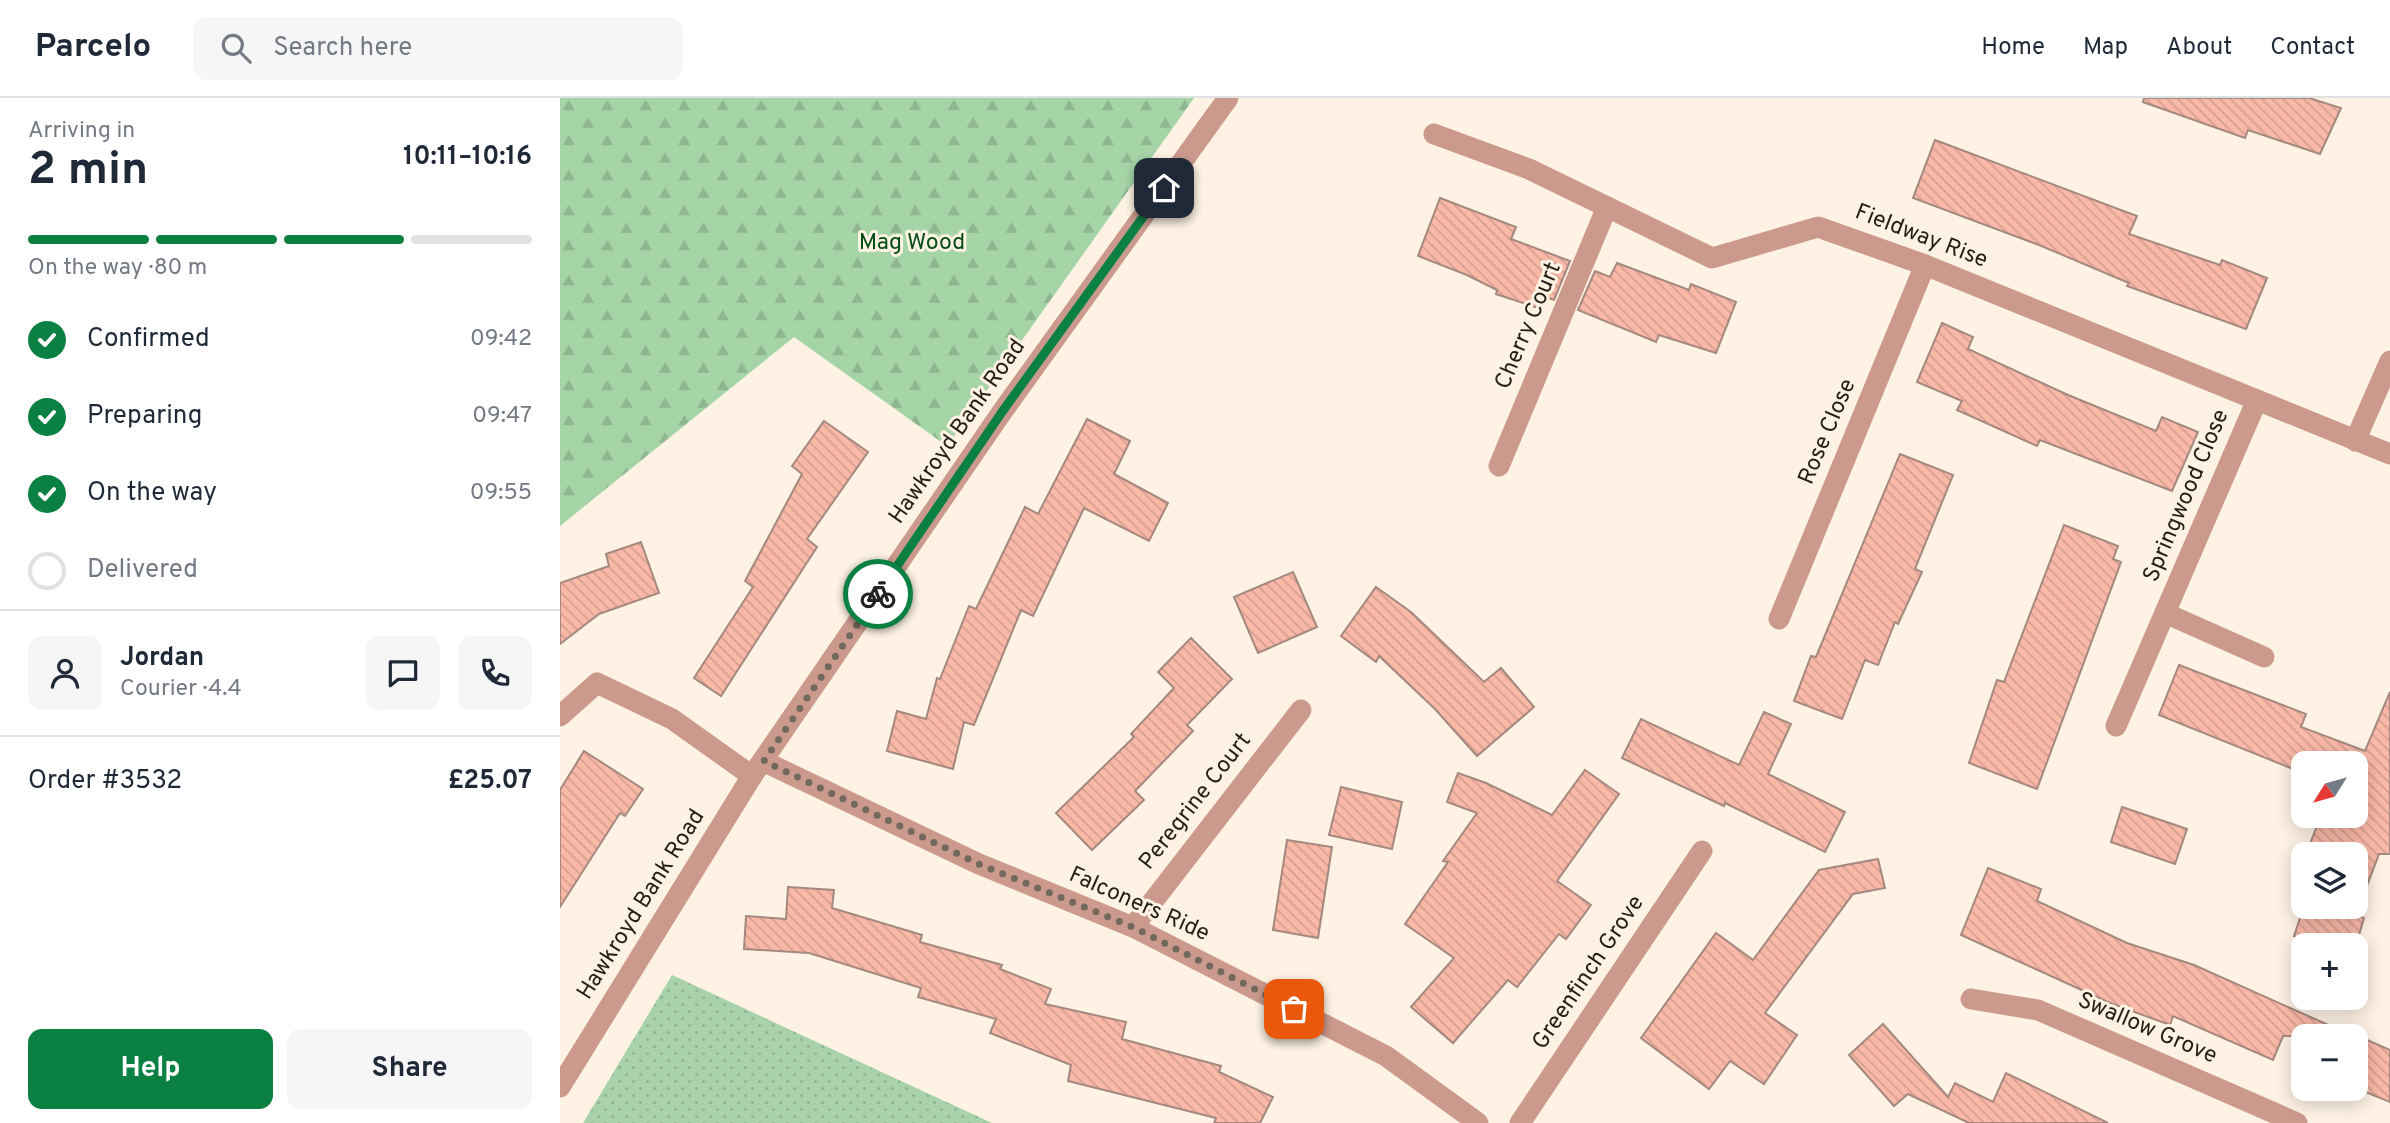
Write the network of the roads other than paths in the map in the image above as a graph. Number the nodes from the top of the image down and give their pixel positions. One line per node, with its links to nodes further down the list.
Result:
1 (1228, 98): 16 (street, Hawkroyd Bank Road)
2 (1434, 134): 3 (street, Fieldway Rise)
3 (1607, 207): 4 (street, Fieldway Rise); 9 (street, Cherry Court)
4 (1925, 265): 6 (street, Fieldway Rise); 11 (street, Rose Close)
5 (2390, 361): 7 (street)
6 (2257, 400): 7 (street, Fieldway Rise); 10 (street, Springwood Close)
7 (2355, 441): 8 (street, Fieldway Rise)
8 (2390, 454)
9 (1499, 466)
10 (2165, 613): 12 (street, Springwood Close); 15 (street, Springwood Close)
11 (1779, 619)
12 (2264, 657)
13 (1301, 710): 18 (street, Peregrine Court)
14 (560, 716): 16 (street, Falconers Ride)
15 (2116, 726)
16 (758, 768): 18 (street, Falconers Ride); 20 (street, Hawkroyd Bank Road)
17 (1702, 851): 22 (street, Greenfinch Grove)
18 (1133, 927): 21 (street, Falconers Ride)
19 (1971, 999): 23 (street, Swallow Grove)
20 (560, 1087)
21 (1478, 1123)
22 (1520, 1123)
23 (2297, 1123)

